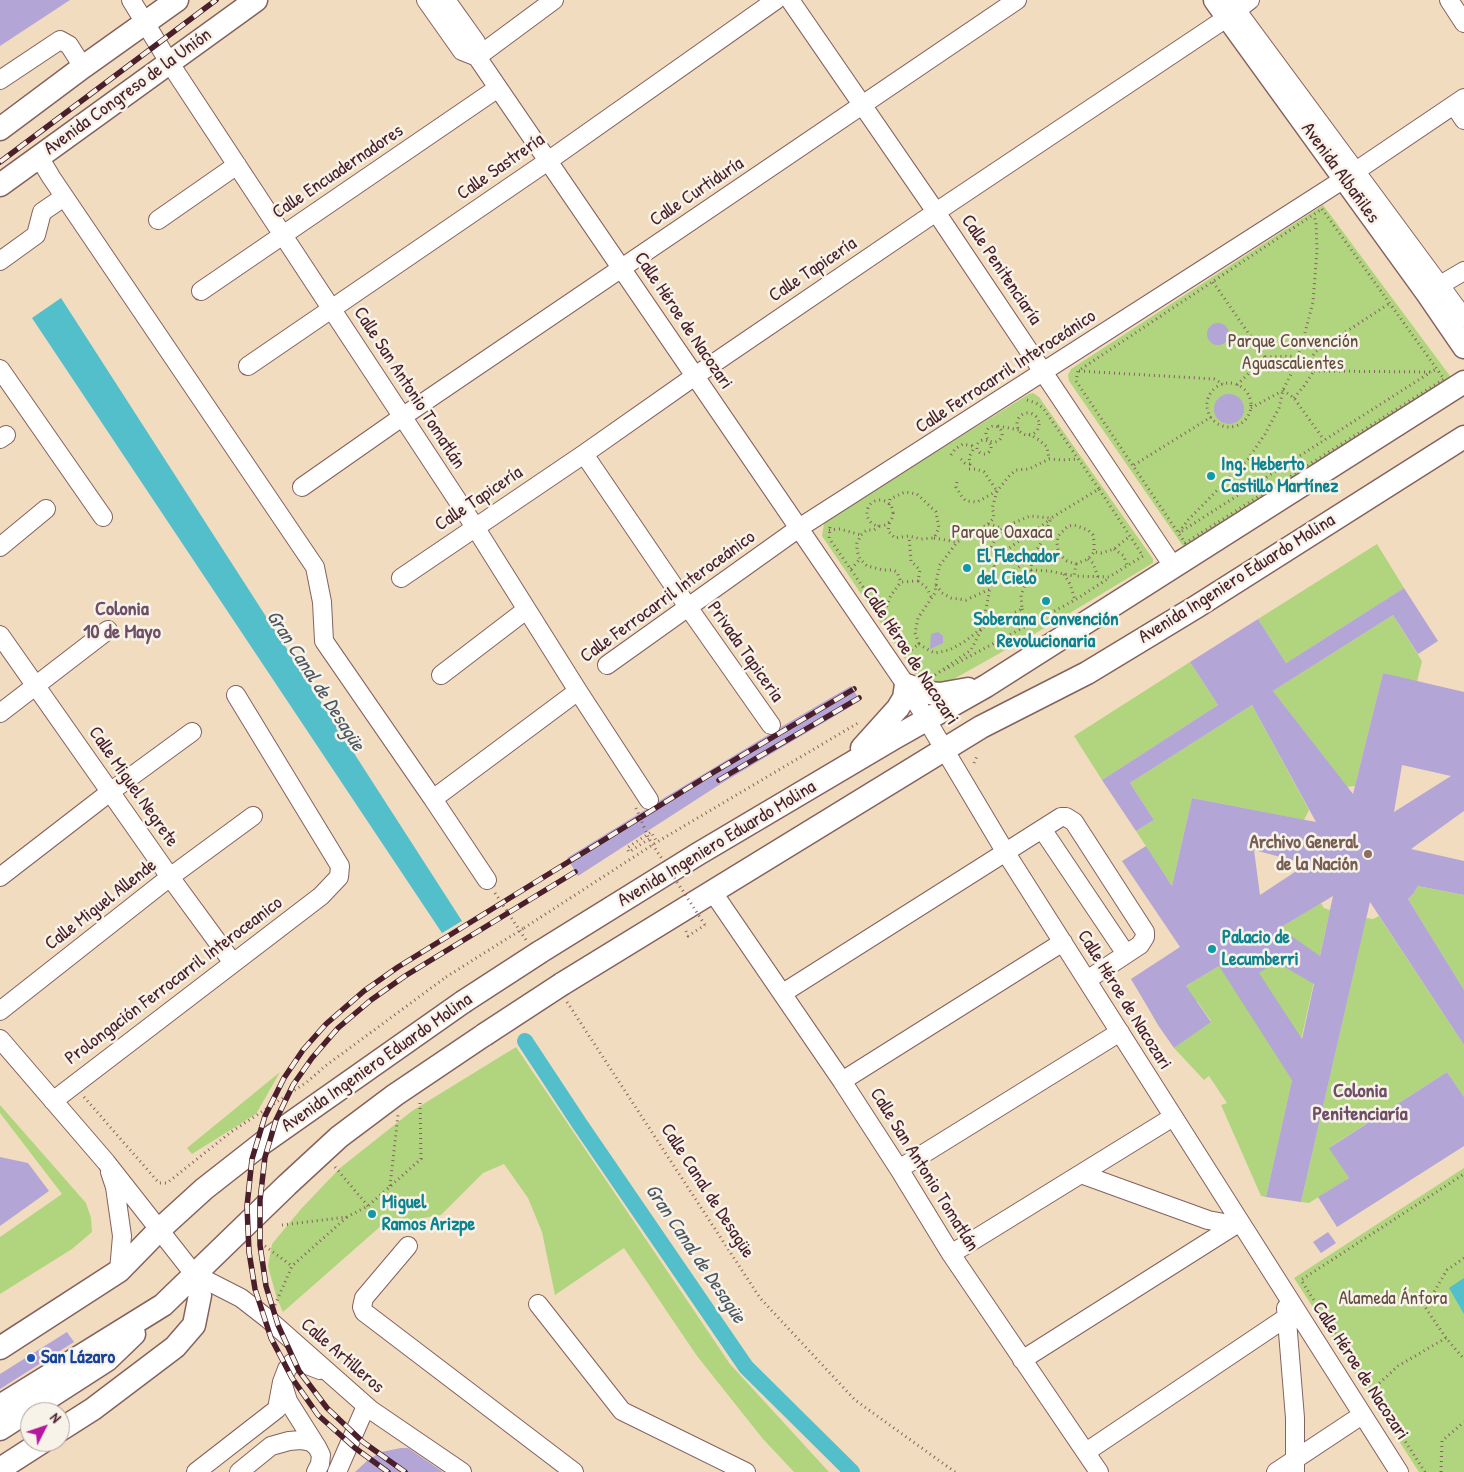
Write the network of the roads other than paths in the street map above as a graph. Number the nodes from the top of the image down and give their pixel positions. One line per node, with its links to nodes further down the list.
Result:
1 (132, 0): 12 (street, Calle San Antonio Tomatlán)
2 (177, 0): 12 (main road)
3 (256, 0): 15 (main road, Avenida Congreso de la Unión)
4 (426, 0): 14 (street, Calle Héroe de Nacozari)
5 (446, 0): 14 (street, Calle Héroe de Nacozari)
6 (554, 0): 14 (street)
7 (776, 0): 24 (street, Calle Sastrería)
8 (790, 0): 20 (street, Calle Penitenciaría)
9 (1017, 0): 20 (street, Calle Curtiduría)
10 (1449, 0): 13 (street)
11 (1232, 6): 26 (main road, Avenida Albañiles); 29 (street, Calle Tapicería)
12 (146, 22): 15 (street, Calle San Antonio Tomatlán); 16 (main road)
13 (1464, 23)
14 (477, 57): 18 (street, Calle Héroe de Nacozari)
15 (169, 62): 23 (main road, Avenida Congreso de la Unión); 25 (street, Calle San Antonio Tomatlán)
16 (83, 67): 17 (street); 22 (main road)
17 (0, 80)
18 (498, 88): 24 (street, Calle Héroe de Nacozari); 31 (street, Calle Encuadernadores)
19 (1459, 102): 21 (street); 26 (street, Calle Ferrocarril Interoceánico)
20 (862, 105): 29 (street, Calle Penitenciaría); 33 (street, Calle Curtiduría)
21 (1464, 120)
22 (0, 129)
23 (39, 157): 27 (main road, Avenida Congreso de la Unión); 28 (street)
24 (548, 161): 33 (street, Calle Héroe de Nacozari); 37 (street, Calle Sastrería)
25 (238, 165): 30 (street); 31 (street, Calle San Antonio Tomatlán)
26 (1350, 175): 35 (main road, Avenida Albañiles); 42 (street, Calle Ferrocarril Interoceánico)
27 (0, 185)
28 (64, 196): 32 (street); 74 (street)
29 (936, 212): 42 (street, Calle Penitenciaría); 43 (street, Calle Tapicería)
30 (158, 220)
31 (283, 236): 36 (street, Calle Encuadernadores); 37 (street, Calle San Antonio Tomatlán)
32 (0, 261)
33 (622, 269): 43 (street, Calle Héroe de Nacozari); 45 (street, Calle Curtiduría)
34 (1464, 271): 35 (street)
35 (1433, 289): 38 (street); 39 (main road, Avenida Albañiles)
36 (201, 291)
37 (331, 309): 40 (street, Calle Sastrería); 45 (street, Calle San Antonio Tomatlán)
38 (1464, 318)
39 (1464, 347)
40 (248, 366)
41 (0, 369): 50 (street)
42 (1044, 373): 52 (street, Calle Ferrocarril Interoceánico); 54 (street, Calle Penitenciaría)
43 (695, 376): 47 (street, Calle Tapicería); 52 (street, Calle Héroe de Nacozari)
44 (1454, 380): 54 (main road, Avenida Ingeniero Eduardo Molina)
45 (402, 417): 48 (street, Calle Curtiduría); 51 (street, Calle San Antonio Tomatlán)
46 (1464, 437): 71 (main road, Avenida Ingeniero Eduardo Molina)
47 (584, 454): 51 (street, Calle Tapicería); 56 (street, Privada Tapiceria)
48 (302, 487)
49 (46, 509): 53 (street)
50 (103, 517)
51 (475, 527): 55 (street, Calle Tapicería); 57 (street, Calle San Antonio Tomatlán)
52 (799, 528): 56 (street, Calle Ferrocarril Interoceánico); 62 (street, Calle Héroe de Nacozari)
53 (0, 547)
54 (1173, 566): 64 (main road, Avenida Ingeniero Eduardo Molina)
55 (402, 578)
56 (688, 607): 60 (street, Calle Ferrocarril Interoceánico); 69 (street, Privada Tapiceria)
57 (526, 610): 61 (street); 65 (street, Calle San Antonio Tomatlán)
58 (108, 630): 63 (street)
59 (0, 635): 63 (street, Calle Miguel Negrete)
60 (606, 665)
61 (441, 675)
62 (915, 680): 64 (main road); 68 (street, Calle Héroe de Nacozari); 72 (main road)
63 (36, 685): 67 (street); 73 (street, Calle Miguel Negrete)
64 (986, 686): 68 (main road, Avenida Ingeniero Eduardo Molina)
65 (578, 691): 74 (street); 75 (street, Calle San Antonio Tomatlán)
66 (236, 696): 85 (street, Prolongación Ferrocarril Interoceanico)
67 (0, 713)
68 (926, 719): 71 (street, Calle Héroe de Nacozari); 72 (main road, Avenida Ingeniero Eduardo Molina)
69 (771, 725)
70 (192, 732): 73 (street)
71 (945, 749): 78 (street, Calle Héroe de Nacozari); 82 (main road, Avenida Ingeniero Eduardo Molina)
72 (846, 766): 98 (main road, Avenida Ingeniero Eduardo Molina, bridge)
73 (110, 792): 79 (street); 80 (street, Calle Miguel Negrete)
74 (434, 800): 81 (street)
75 (643, 804)
76 (253, 816): 80 (street, Calle Miguel Allende)
77 (1042, 829): 78 (street); 84 (street); 84 (street)
78 (1006, 853): 83 (street, Calle Héroe de Nacozari); 87 (street)
79 (0, 877)
80 (170, 878): 85 (street, Calle Miguel Negrete); 88 (street, Calle Miguel Allende)
81 (487, 880)
82 (712, 891): 87 (street, Calle San Antonio Tomatlán); 102 (main road, Avenida Ingeniero Eduardo Molina, bridge)
83 (1063, 942): 86 (street, Calle Héroe de Nacozari); 91 (street)
84 (1126, 954): 86 (street)
85 (232, 963): 92 (street, Prolongación Ferrocarril Interoceanico)
86 (1087, 980): 89 (street, Calle Héroe de Nacozari)
87 (782, 993): 91 (street, Calle San Antonio Tomatlán)
88 (0, 1011)
89 (1120, 1032): 93 (street, Calle Héroe de Nacozari); 95 (street)
90 (0, 1039): 92 (street)
91 (842, 1081): 95 (street, Calle San Antonio Tomatlán)
92 (53, 1100): 94 (street)
93 (1173, 1117): 96 (street); 97 (street, Calle Héroe de Nacozari)
94 (106, 1162): 98 (street); 101 (street)
95 (899, 1168): 100 (street, Calle San Antonio Tomatlán)
96 (1081, 1174): 97 (street); 100 (street)
97 (1240, 1222): 103 (street, Calle Héroe de Nacozari); 108 (street)
98 (160, 1230): 101 (main road, Avenida Ingeniero Eduardo Molina); 102 (street)
99 (408, 1246): 126 (street)
100 (951, 1254): 108 (street, Calle San Antonio Tomatlán)
101 (119, 1271): 107 (main road, Avenida Ingeniero Eduardo Molina)
102 (194, 1274): 105 (main road, Avenida Ingeniero Eduardo Molina); 110 (street, Calle Artilleros); 114 (main road)
103 (1285, 1293): 106 (street, Calle Héroe de Nacozari); 113 (street, Calle Héroe de Nacozari)
104 (538, 1304): 127 (street)
105 (163, 1305): 111 (main road, Avenida Ingeniero Eduardo Molina); 115 (main road)
106 (1287, 1317): 118 (street); 119 (street, Calle Héroe de Nacozari)
107 (0, 1348)
108 (1022, 1360): 118 (street, Calle San Antonio Tomatlán)
109 (282, 1382): 110 (street); 116 (street); 121 (street)
110 (340, 1383): 112 (street, Calle Artilleros)
111 (0, 1406)
112 (366, 1406): 124 (street); 125 (street, Calle Artilleros)
113 (1362, 1415): 119 (street); 130 (street, Calle Héroe de Nacozari)
114 (70, 1424)
115 (0, 1429)
116 (318, 1447): 122 (street); 123 (street)
117 (26, 1452): 120 (main road)
118 (1086, 1452): 128 (street, Calle San Antonio Tomatlán)
119 (1295, 1466): 129 (street)
120 (0, 1469)
121 (196, 1472)
122 (239, 1472)
123 (316, 1472)
124 (337, 1472)
125 (462, 1472)
126 (574, 1472)
127 (746, 1472)
128 (1099, 1472)
129 (1276, 1472)
130 (1399, 1472)

